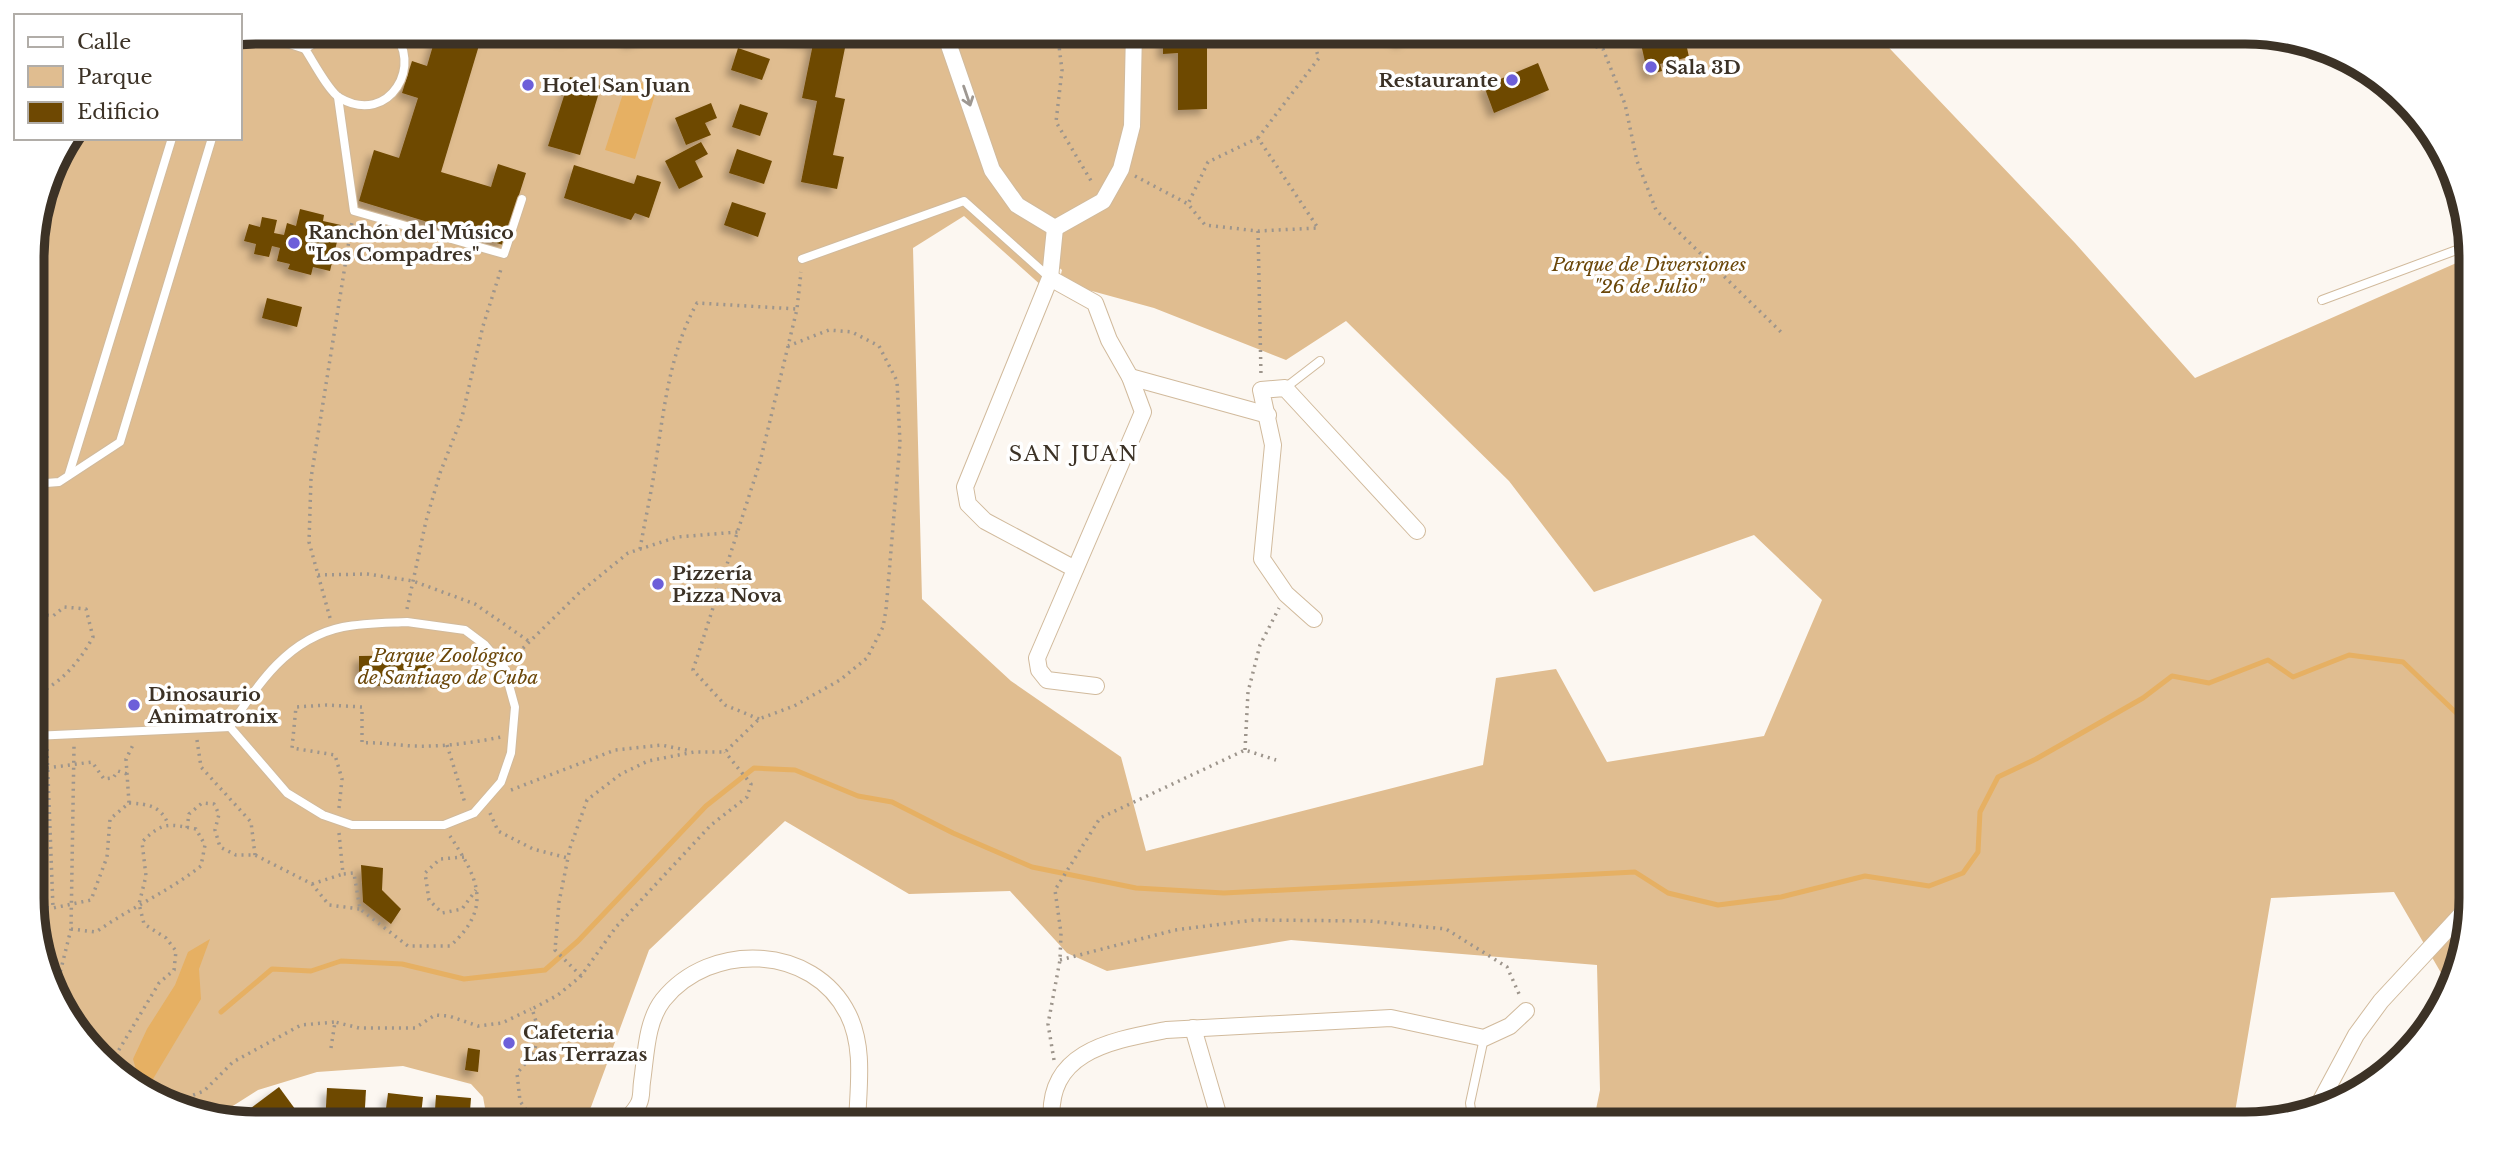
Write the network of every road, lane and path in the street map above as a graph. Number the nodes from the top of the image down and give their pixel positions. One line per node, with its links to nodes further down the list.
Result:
1 (290, 44): 11 (lane)
2 (313, 44): 11 (lane)
3 (402, 44): 12 (lane)
4 (948, 44): 21 (street, one-way to 21)
5 (1058, 44): 18 (path)
6 (1134, 44): 16 (street)
7 (1314, 44): 13 (path)
8 (1589, 44): 10 (path)
9 (1602, 44): 10 (path)
10 (1602, 48): 29 (path)
11 (305, 49): 12 (lane)
12 (338, 97): 20 (lane)
13 (1258, 138): 19 (path); 22 (path)
14 (171, 140): 36 (lane)
15 (211, 140): 36 (lane)
16 (1121, 169): 18 (street); 19 (path)
17 (522, 198): 24 (lane)
18 (1103, 201): 21 (street)
19 (1188, 204): 22 (path)
20 (354, 211): 24 (lane); 42 (path)
21 (1055, 228): 26 (street)
22 (1258, 231): 34 (path)
23 (2458, 249): 27 (lane)
24 (504, 254): 43 (path)
25 (802, 259): 26 (lane); 28 (path)
26 (1050, 278): 32 (street); 41 (street)
27 (2322, 300)
28 (797, 309): 30 (path); 40 (path)
29 (1782, 332)
30 (788, 346): 39 (path); 53 (path)
31 (1321, 361): 33 (lane)
32 (1130, 377): 35 (street); 41 (street)
33 (1285, 388): 34 (street); 38 (street)
34 (1261, 390): 35 (street)
35 (1268, 415): 44 (street)
36 (69, 474): 37 (lane)
37 (44, 483)
38 (1416, 531)
39 (739, 532): 40 (path); 53 (path)
40 (640, 549): 49 (path)
41 (1075, 569): 51 (street)
42 (318, 575): 43 (path); 48 (path)
43 (413, 581): 47 (path); 49 (path)
44 (1286, 594): 46 (street); 62 (path)
45 (44, 615): 52 (path)
46 (1314, 620)
47 (415, 623): 48 (lane); 50 (lane)
48 (334, 630): 54 (lane)
49 (530, 642): 50 (path)
50 (504, 667): 60 (lane)
51 (1096, 686)
52 (44, 691)
53 (759, 719): 64 (path)
54 (230, 727): 55 (lane); 72 (lane)
55 (196, 729): 56 (lane); 76 (path)
56 (150, 730): 57 (lane); 68 (path)
57 (74, 734): 59 (lane); 66 (path)
58 (44, 735): 59 (lane)
59 (47, 735): 67 (path)
60 (512, 735): 61 (path); 69 (lane)
61 (447, 745): 71 (path); 72 (path)
62 (1245, 750): 65 (path); 89 (path)
63 (694, 752): 64 (path); 69 (path); 78 (path)
64 (725, 752): 90 (path)
65 (1276, 760)
66 (74, 763): 67 (path); 68 (path); 82 (path)
67 (47, 768): 85 (path)
68 (127, 774): 70 (path)
69 (485, 800): 71 (lane); 78 (path)
70 (130, 803): 73 (path); 82 (path)
71 (462, 818): 74 (lane)
72 (338, 820): 74 (lane); 79 (path)
73 (168, 824): 75 (path); 83 (path)
74 (444, 825): 77 (path)
75 (187, 828): 76 (path); 83 (path)
76 (255, 855): 80 (path)
77 (464, 857): 81 (path); 81 (path)
78 (568, 858): 90 (path)
79 (342, 874): 80 (path); 86 (path)
80 (312, 884): 86 (path)
81 (478, 887): 86 (path)
82 (72, 903): 85 (path); 88 (path)
83 (139, 904): 88 (path); 98 (path)
84 (45, 908): 85 (path)
85 (53, 908)
86 (360, 909)
87 (2458, 918): 100 (street)
88 (71, 929): 91 (path)
89 (1060, 960): 93 (path); 99 (path)
90 (581, 976): 92 (path)
91 (59, 977)
92 (532, 1009): 94 (path); 102 (path)
93 (1526, 1011): 96 (street)
94 (335, 1022): 97 (path); 101 (path)
95 (1193, 1028): 96 (street); 99 (street); 106 (street)
96 (1484, 1038): 107 (lane)
97 (331, 1048)
98 (117, 1059)
99 (1057, 1080): 105 (street)
100 (2322, 1098)
101 (183, 1099)
102 (526, 1110)
103 (632, 1112): 104 (street)
104 (857, 1112)
105 (1050, 1112)
106 (1218, 1112)
107 (1471, 1112)

